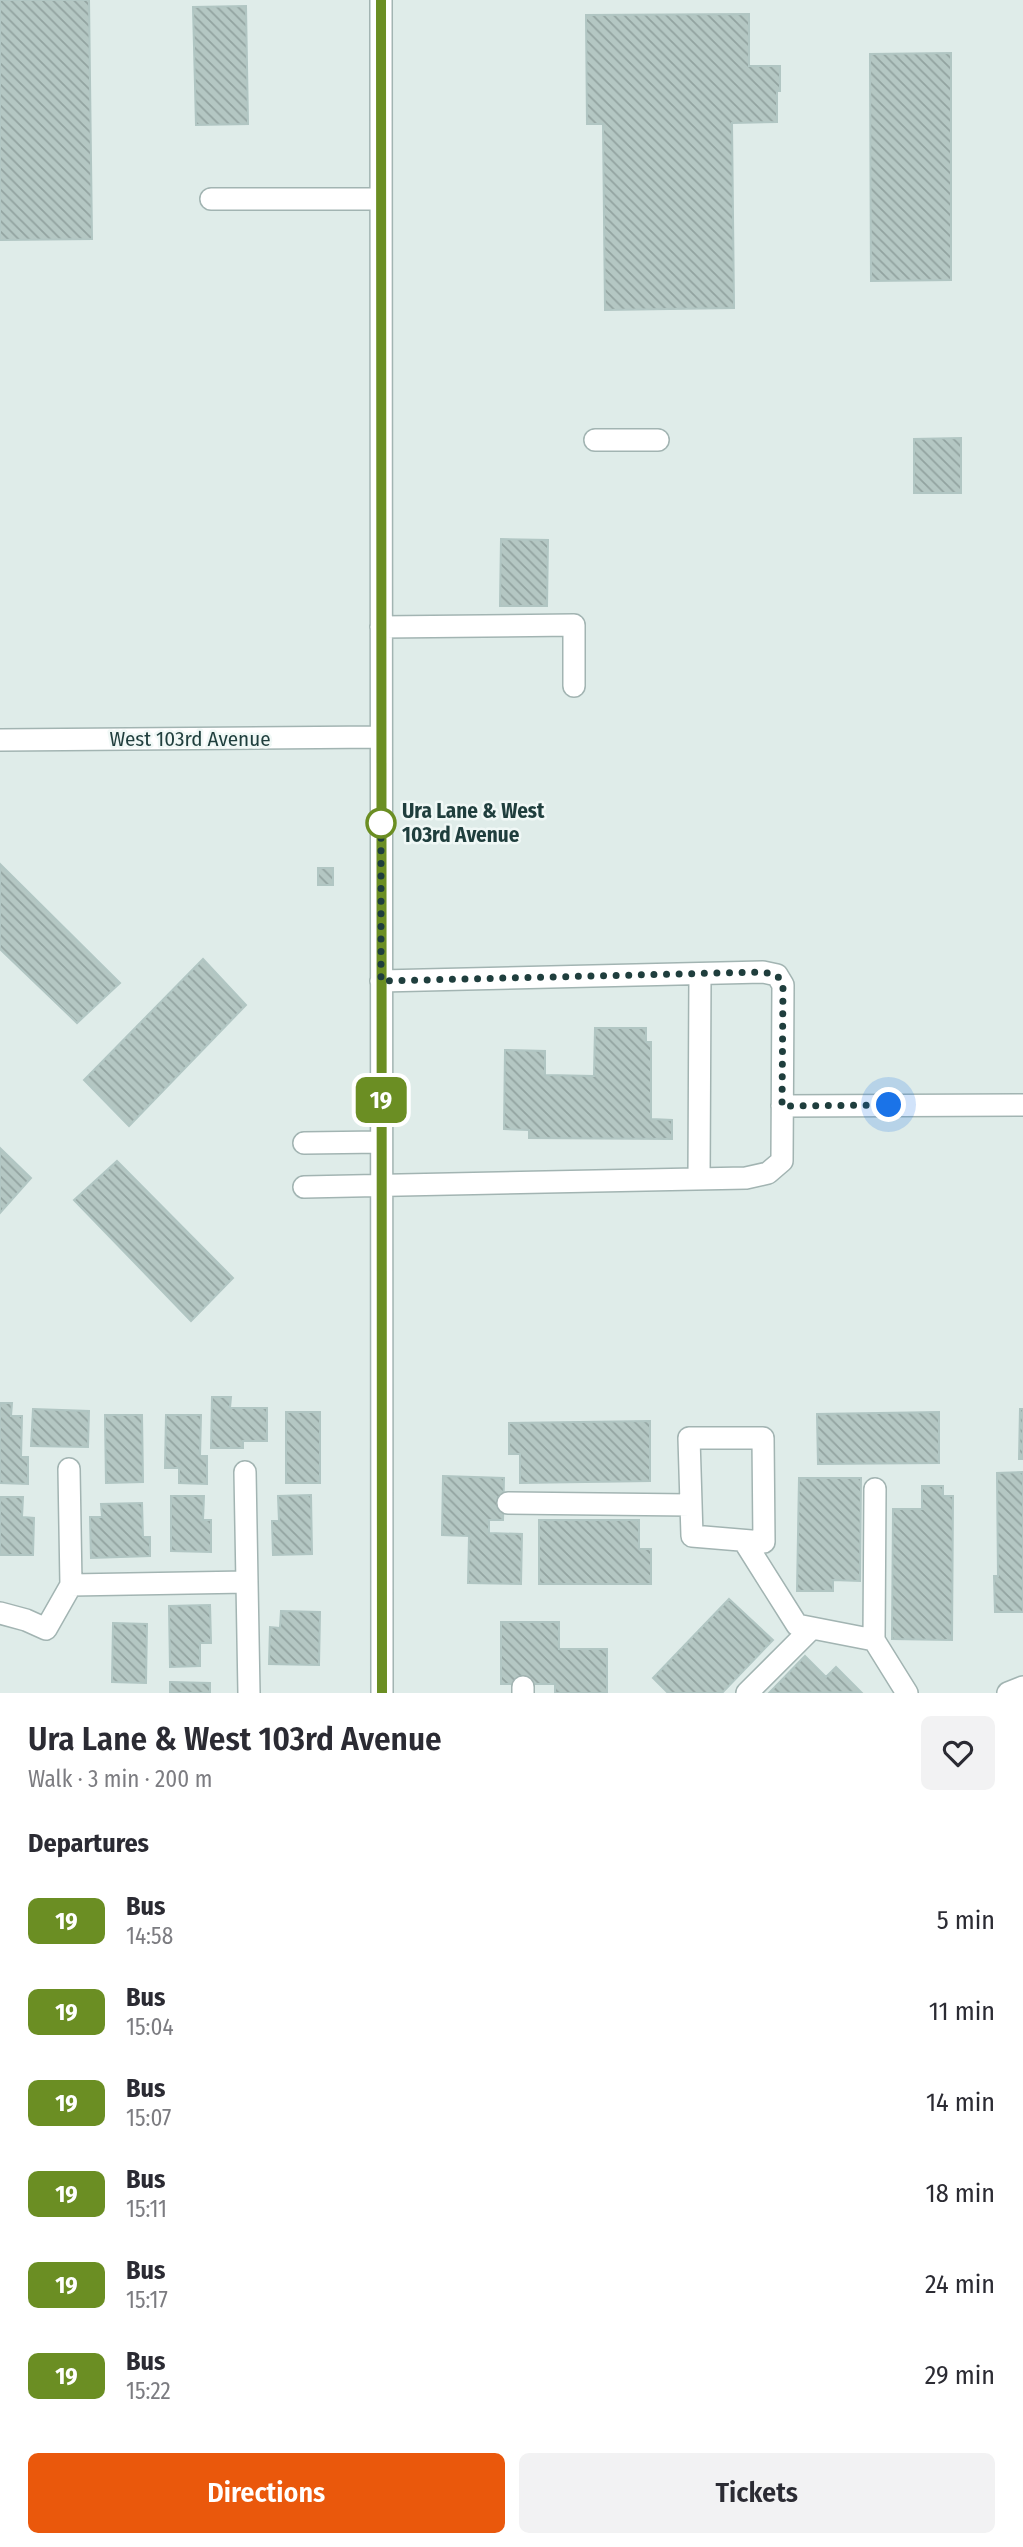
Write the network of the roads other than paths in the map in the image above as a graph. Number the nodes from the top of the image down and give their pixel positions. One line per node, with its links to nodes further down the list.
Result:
1 (381, 0): 2 (street)
2 (381, 199): 3 (street); 6 (street)
3 (211, 200)
4 (595, 440): 5 (street)
5 (658, 440)
6 (381, 627): 7 (street); 8 (street)
7 (574, 686)
8 (381, 737): 9 (street, West 103rd Avenue); 11 (street)
9 (0, 740)
10 (700, 974): 11 (street); 13 (street); 16 (street)
11 (381, 981): 14 (street)
12 (1023, 1105): 13 (street)
13 (782, 1106): 16 (street)
14 (381, 1142): 15 (street); 17 (street)
15 (304, 1143)
16 (699, 1179): 17 (street)
17 (381, 1185): 18 (street); 32 (street)
18 (304, 1187)
19 (69, 1469): 26 (street)
20 (245, 1472): 25 (street)
21 (875, 1489): 29 (street)
22 (508, 1503): 23 (street)
23 (690, 1505): 24 (street); 24 (street)
24 (744, 1541): 28 (street)
25 (247, 1582): 26 (street); 31 (street)
26 (71, 1585): 27 (street)
27 (0, 1614)
28 (812, 1628): 29 (street); 33 (street)
29 (874, 1640): 34 (street)
30 (1023, 1687): 35 (street)
31 (248, 1693)
32 (382, 1693)
33 (747, 1693)
34 (908, 1693)
35 (1007, 1693)

